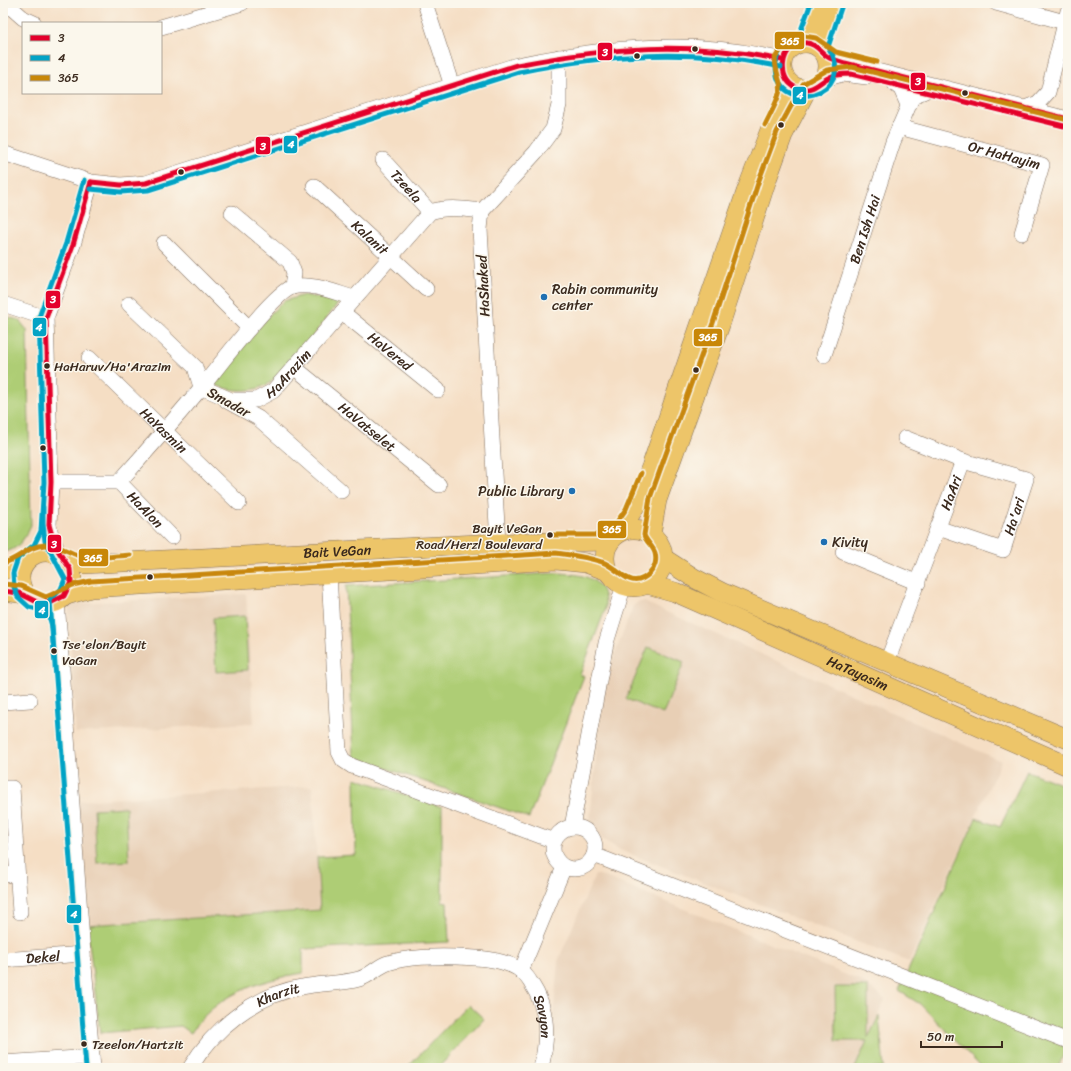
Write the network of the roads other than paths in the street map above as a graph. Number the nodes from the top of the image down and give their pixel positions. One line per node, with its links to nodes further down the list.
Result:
1 (6, 3): 8 (street)
2 (242, 3): 9 (street)
3 (425, 3): 16 (street)
4 (818, 3): 10 (main road)
5 (835, 3): 10 (main road)
6 (996, 3): 7 (street)
7 (1067, 19): 19 (street)
8 (32, 22)
9 (162, 27)
10 (817, 49): 12 (main road); 13 (main road); 21 (street)
11 (559, 57): 12 (street); 16 (street); 29 (street)
12 (782, 60): 14 (main road)
13 (825, 79): 15 (street); 17 (main road)
14 (788, 82): 17 (main road); 59 (main road)
15 (895, 84): 18 (street); 20 (street)
16 (452, 86): 27 (street)
17 (807, 89): 58 (main road)
18 (925, 91): 20 (street, Ben Ish Hai); 24 (street)
19 (1048, 92): 21 (street); 22 (street)
20 (908, 105): 23 (street, Ben Ish Hai)
21 (1025, 108): 22 (street)
22 (1062, 117)
23 (899, 127): 32 (street, Or HaHayim); 43 (street, Ben Ish Hai)
24 (1068, 127)
25 (3, 153): 27 (street)
26 (383, 160): 30 (street, Tzeela)
27 (91, 182): 41 (street)
28 (314, 186): 34 (street, Kalanit)
29 (482, 211): 30 (street); 61 (street, HaShaked)
30 (430, 212): 34 (street, HaArazim)
31 (232, 213): 35 (street)
32 (1022, 233)
33 (164, 244): 42 (street)
34 (390, 256): 36 (street, Kalanit); 37 (street, HaArazim)
35 (292, 287): 37 (street); 42 (street)
36 (426, 288)
37 (354, 298): 40 (street, HaArazim)
38 (3, 304): 41 (street)
39 (129, 304): 46 (street, Smadar)
40 (342, 312): 45 (street, HaArazim); 47 (street, HaVered)
41 (46, 318): 51 (street)
42 (249, 328): 46 (street)
43 (824, 355)
44 (89, 358): 48 (street, HaYasmin)
45 (295, 368): 46 (street, HaArazim); 53 (street, HaVatselet)
46 (201, 387): 48 (street); 54 (street, Smadar)
47 (438, 390)
48 (164, 431): 52 (street); 55 (street, HaYasmin)
49 (904, 438): 50 (street, HaAri)
50 (963, 461): 57 (street, HaAri); 57 (street, Ha'ari)
51 (50, 482): 52 (street); 56 (street)
52 (119, 482): 60 (street, HaAlon)
53 (439, 485)
54 (341, 491)
55 (239, 503)
56 (49, 525): 63 (street); 64 (street)
57 (938, 528): 69 (street, HaAri)
58 (651, 534): 59 (main road); 65 (main road)
59 (615, 536): 61 (main road, Bait VeGan); 67 (main road)
60 (172, 537)
61 (498, 543): 64 (main road, Bait VeGan)
62 (843, 552): 69 (street)
63 (31, 558): 64 (main road); 66 (main road); 73 (main road)
64 (62, 558): 74 (main road)
65 (663, 558): 70 (main road); 75 (main road, HaTayasim)
66 (3, 570)
67 (608, 571): 68 (main road, Bait VeGan); 71 (main road)
68 (329, 574): 74 (main road, Bait VeGan); 82 (street)
69 (918, 583): 75 (street, HaAri)
70 (647, 584): 71 (main road); 79 (main road, HaTayasim)
71 (624, 586): 81 (street)
72 (3, 591): 73 (main road)
73 (27, 596): 74 (main road)
74 (56, 600): 87 (street)
75 (887, 662): 78 (main road, HaTayasim)
76 (30, 700): 77 (street)
77 (3, 702)
78 (1068, 739)
79 (1068, 766)
80 (3, 788): 85 (street)
81 (572, 826): 82 (street); 83 (street)
82 (554, 841): 84 (street)
83 (594, 855): 84 (street); 90 (street)
84 (564, 867): 89 (street)
85 (10, 874): 86 (street)
86 (20, 912)
87 (83, 954): 88 (street, Dekel); 91 (street)
88 (3, 960)
89 (521, 972): 93 (street, Kharzit); 94 (street, Savyon)
90 (1068, 1041)
91 (93, 1062): 92 (street)
92 (3, 1063)
93 (190, 1068)
94 (541, 1068)

